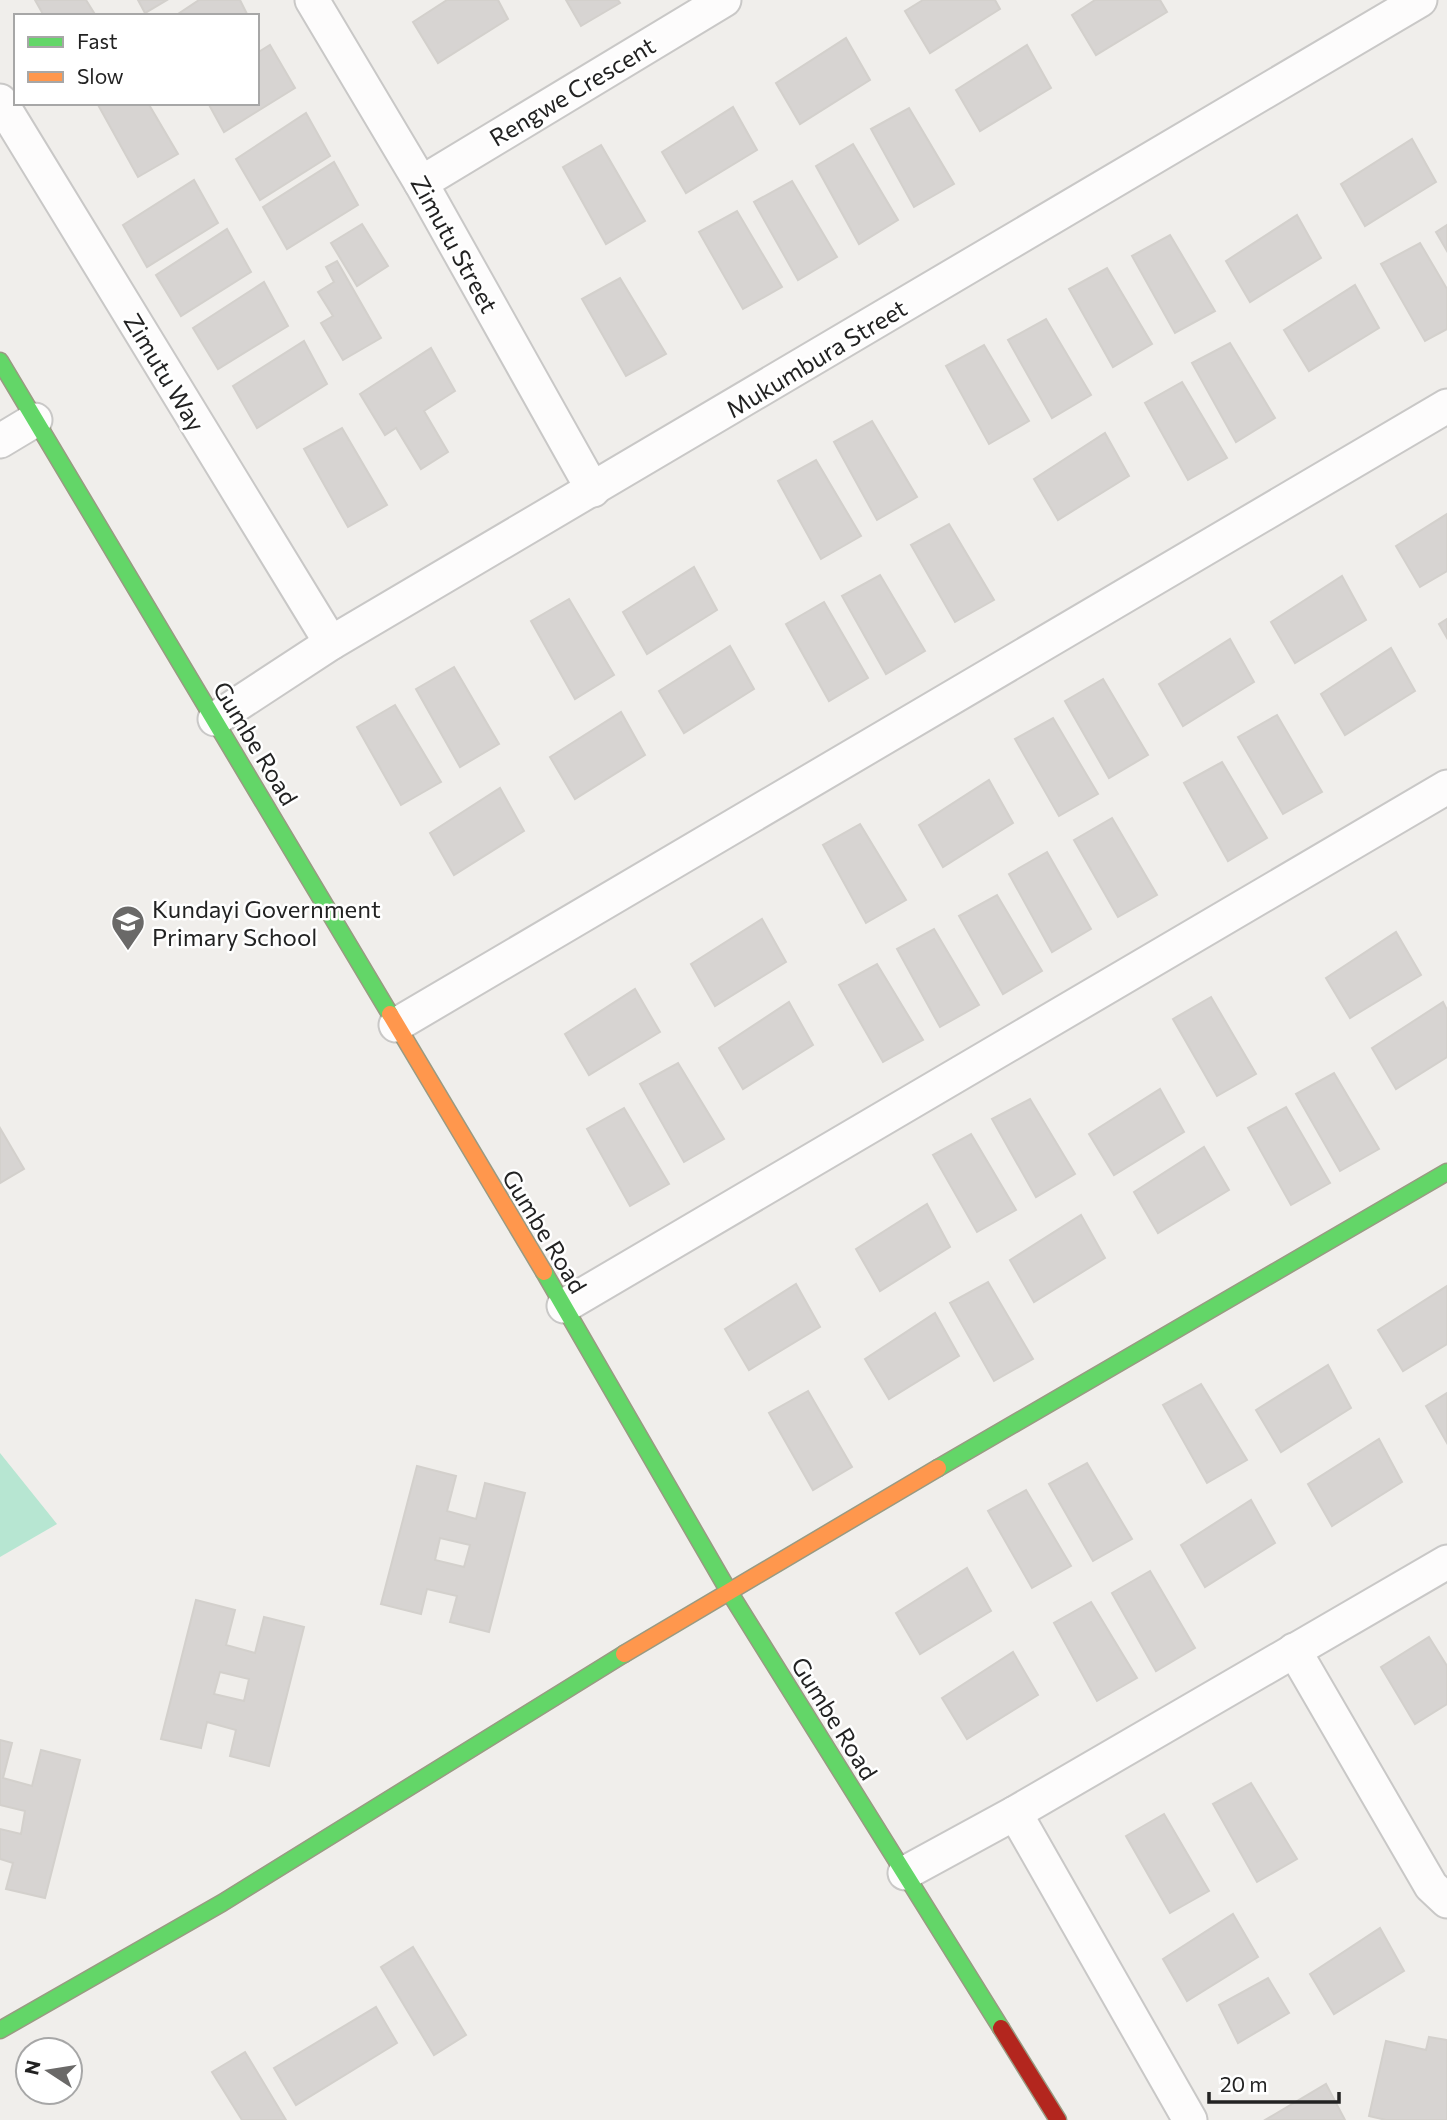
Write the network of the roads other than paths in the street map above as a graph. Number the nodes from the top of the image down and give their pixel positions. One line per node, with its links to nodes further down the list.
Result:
1 (312, 0): 5 (street, Zimutu Street)
2 (724, 0): 5 (street, Rengwe Crescent)
3 (1420, 0): 10 (street, Mukumbura Street)
4 (0, 101): 11 (street, Zimutu Way)
5 (421, 183): 10 (street, Zimutu Street)
6 (0, 361): 8 (street, Gumbe Road)
7 (1447, 406): 14 (street)
8 (35, 420): 9 (street); 12 (street, Gumbe Road)
9 (0, 441)
10 (593, 490): 11 (street, Mukumbura Street)
11 (331, 643): 12 (street, Mukumbura Street)
12 (215, 719): 14 (street, Gumbe Road)
13 (1447, 787): 16 (street)
14 (396, 1025): 16 (street, Gumbe Road)
15 (1447, 1172): 18 (street)
16 (564, 1306): 18 (street, Gumbe Road)
17 (1447, 1562): 19 (street)
18 (728, 1590): 21 (street, Gumbe Road); 23 (street)
19 (1293, 1650): 20 (street); 22 (street)
20 (1015, 1813): 21 (street); 25 (street)
21 (905, 1873): 24 (street, Gumbe Road)
22 (1447, 1901)
23 (0, 2030)
24 (1058, 2120)
25 (1190, 2120)

